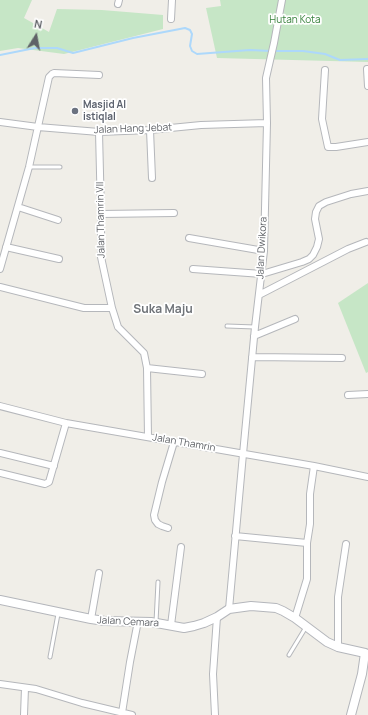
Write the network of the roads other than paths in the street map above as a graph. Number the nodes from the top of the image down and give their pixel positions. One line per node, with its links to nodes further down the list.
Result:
1 (172, 0): 3 (street)
2 (282, 0): 9 (street, Jalan Dwikora)
3 (171, 20)
4 (367, 69): 7 (street)
5 (325, 70): 13 (street)
6 (99, 75): 10 (street)
7 (368, 86)
8 (0, 122): 10 (street, Jalan Hang Jebat)
9 (267, 123): 11 (street, Jalan Hang Jebat); 25 (street, Jalan Dwikora)
10 (38, 127): 12 (street, Jalan Hang Jebat); 14 (street)
11 (150, 130): 12 (street, Jalan Hang Jebat); 16 (street)
12 (99, 132): 20 (street, Jalan Thamrin VII)
13 (368, 142)
14 (29, 167): 15 (lane); 18 (street)
15 (60, 167)
16 (152, 178)
17 (368, 191): 29 (street)
18 (18, 207): 21 (street); 24 (street)
19 (174, 213): 20 (street)
20 (101, 214): 32 (street, Jalan Thamrin VII)
21 (58, 220)
22 (189, 238): 25 (street)
23 (366, 242): 31 (street)
24 (6, 247): 26 (street); 27 (street)
25 (264, 251): 29 (street, Jalan Dwikora)
26 (59, 259)
27 (0, 269)
28 (193, 269): 29 (street)
29 (262, 274): 31 (street, Jalan Dwikora)
30 (0, 287): 32 (street)
31 (259, 295): 35 (street, Jalan Dwikora)
32 (112, 308): 39 (street, Jalan Thamrin VII)
33 (295, 319): 36 (street)
34 (227, 326): 35 (lane)
35 (255, 327): 36 (street, Jalan Dwikora)
36 (254, 336): 37 (street, Jalan Dwikora)
37 (252, 357): 38 (street); 48 (street, Jalan Dwikora)
38 (342, 358)
39 (147, 368): 40 (street); 45 (street, Jalan Thamrin VII)
40 (202, 374)
41 (368, 394): 42 (street)
42 (348, 395)
43 (0, 406): 44 (street, Jalan Thamrin)
44 (66, 422): 45 (street, Jalan Thamrin); 49 (street)
45 (148, 437): 46 (street, Jalan Thamrin)
46 (174, 442): 48 (street, Jalan Thamrin); 53 (street)
47 (0, 453): 49 (street)
48 (243, 454): 50 (street, Jalan Thamrin); 54 (street)
49 (54, 466): 51 (street)
50 (314, 466): 52 (street, Jalan Thamrin); 55 (street)
51 (0, 473)
52 (368, 477)
53 (168, 528)
54 (235, 536): 55 (street); 61 (street)
55 (307, 543): 64 (street)
56 (346, 544): 70 (street)
57 (181, 547): 68 (street)
58 (99, 573): 65 (street)
59 (158, 582): 67 (lane)
60 (0, 600): 62 (street, Jalan Cemara)
61 (229, 609): 63 (street, Jalan Cemara); 64 (street, Jalan Cemara)
62 (58, 612): 65 (street, Jalan Cemara); 73 (lane)
63 (217, 617): 68 (street, Jalan Cemara); 80 (street)
64 (295, 618): 69 (street, Jalan Cemara)
65 (91, 619): 66 (street, Jalan Cemara)
66 (138, 621): 67 (street, Jalan Cemara); 77 (street)
67 (156, 622): 68 (street, Jalan Cemara)
68 (171, 625)
69 (306, 627): 70 (street, Jalan Cemara); 72 (lane)
70 (338, 647): 71 (street, Jalan Cemara)
71 (367, 653): 81 (street)
72 (289, 655)
73 (50, 657)
74 (0, 684): 75 (street)
75 (25, 688): 76 (street); 78 (street)
76 (105, 712): 77 (street)
77 (122, 713): 79 (street)
78 (24, 715)
79 (132, 715)
80 (215, 715)
81 (351, 715)

